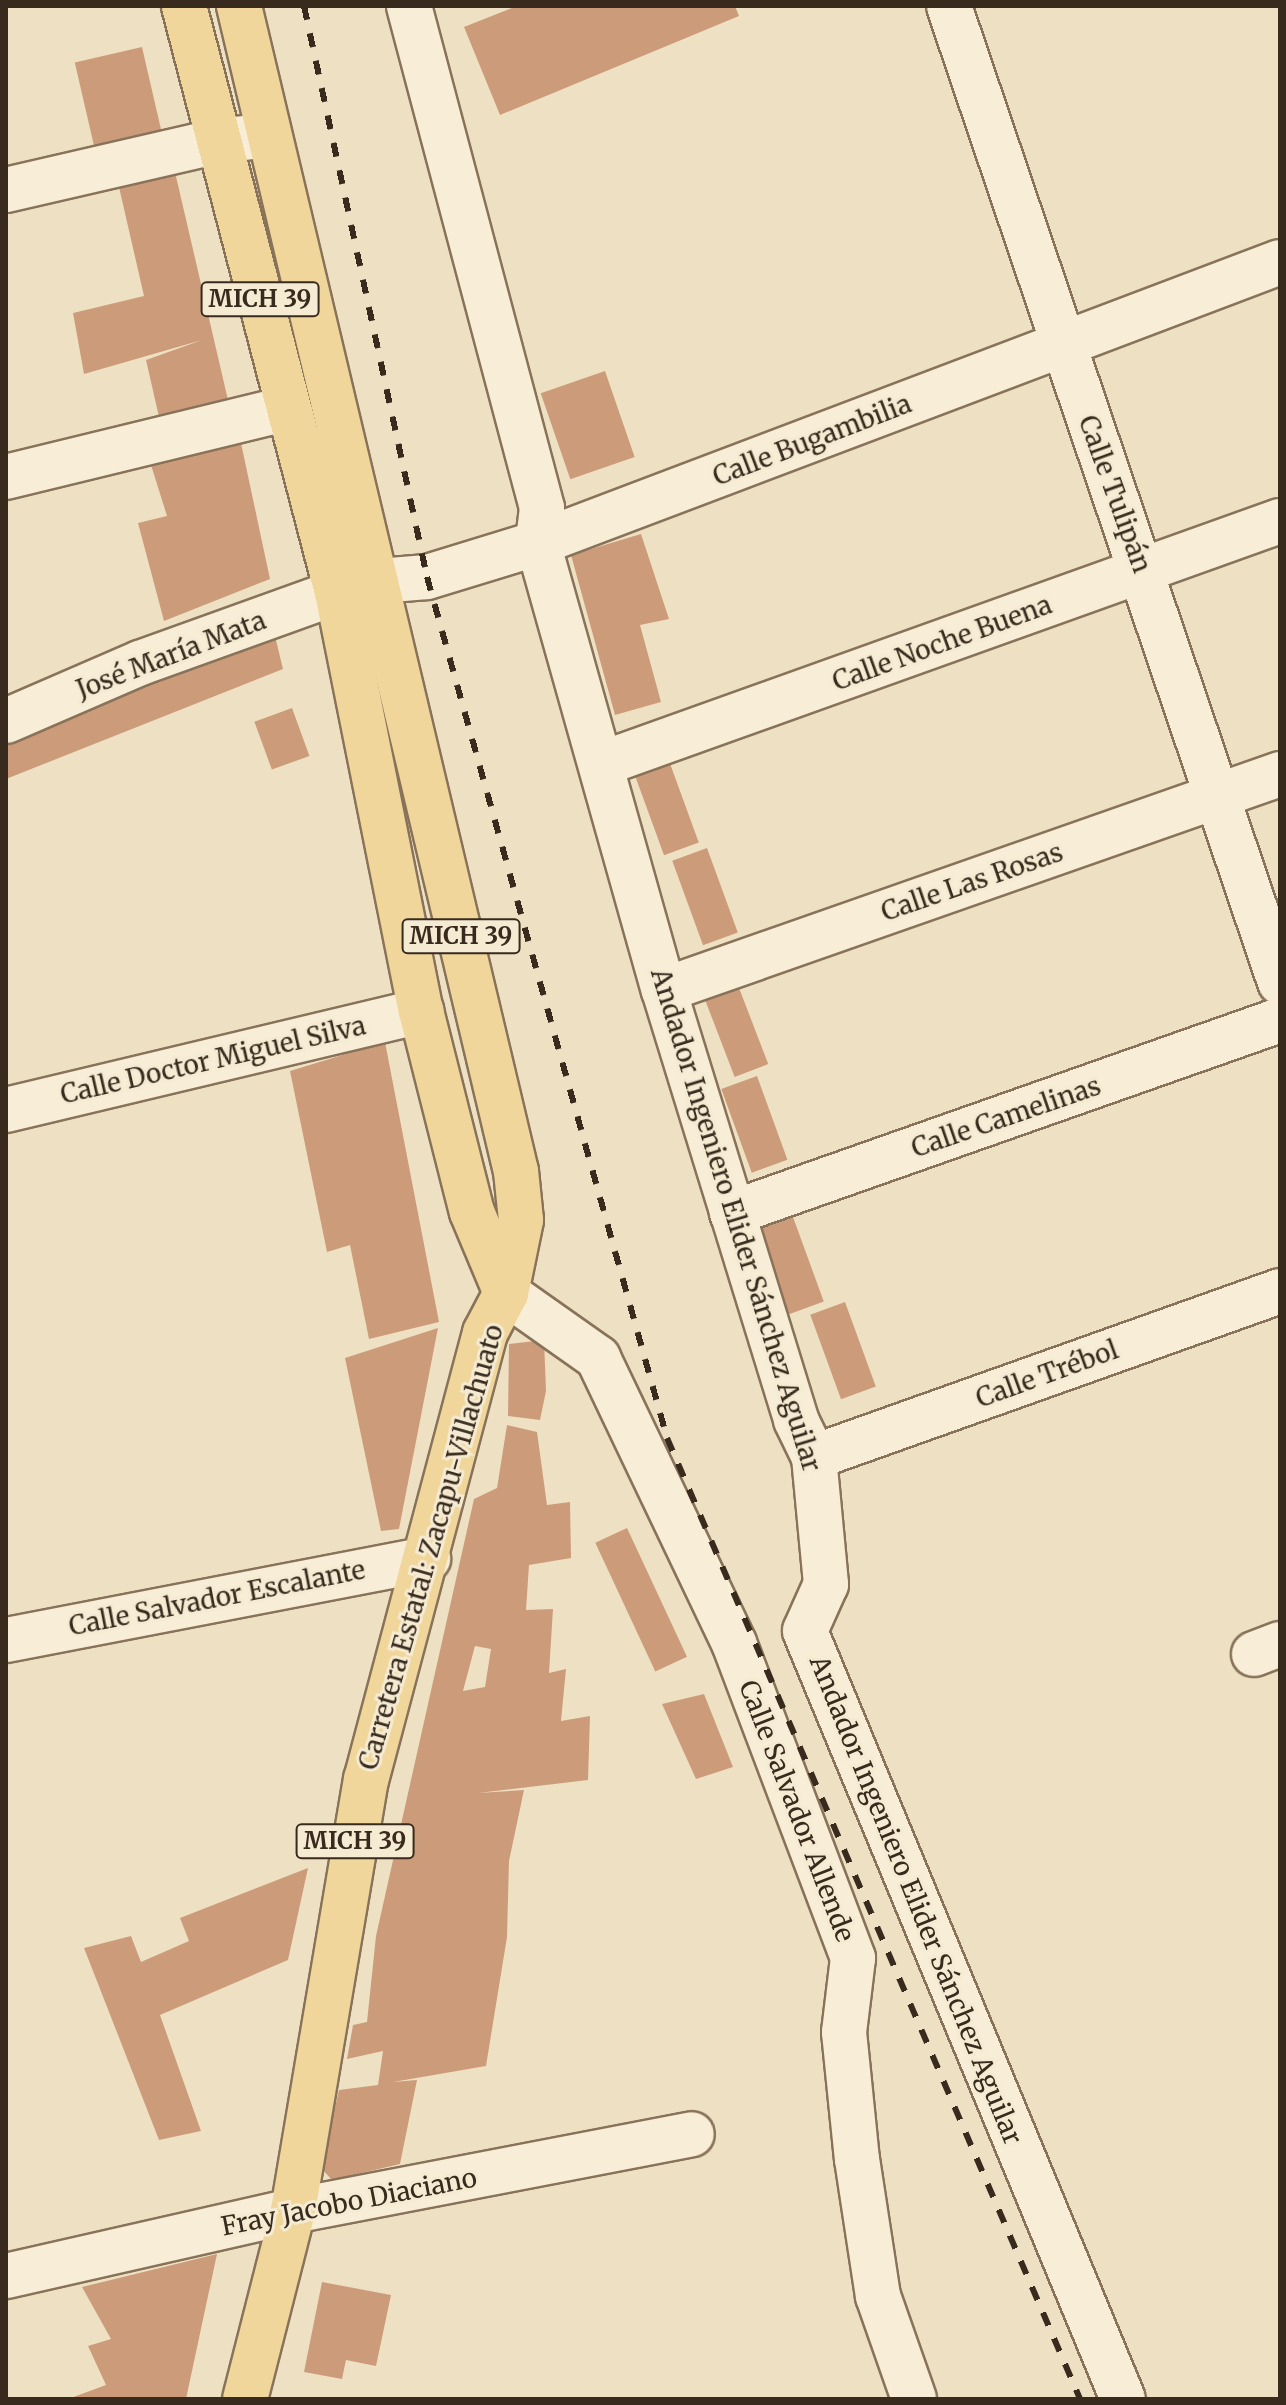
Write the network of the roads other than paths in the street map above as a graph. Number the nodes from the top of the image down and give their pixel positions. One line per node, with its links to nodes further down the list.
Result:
1 (184, 6): 6 (main road, Carretera Estatal: Zacapu-Villachuato / MICH 39)
2 (239, 6): 5 (main road, MICH 39)
3 (409, 6): 13 (street, Andador Ingeniero Elider Sánchez Aguilar)
4 (949, 6): 9 (street, Calle Tulipán)
5 (269, 135): 6 (street); 15 (main road, MICH 39)
6 (218, 141): 7 (street); 10 (main road, Carretera Estatal: Zacapu-Villachuato / MICH 39)
7 (6, 190)
8 (1280, 262): 9 (street, Calle Bugambilia)
9 (1063, 346): 13 (street, Calle Bugambilia); 14 (street, Calle Tulipán)
10 (288, 408): 11 (street); 16 (main road, Carretera Estatal: Zacapu-Villachuato / MICH 39)
11 (6, 477)
12 (1280, 521): 14 (street, Calle Noche Buena)
13 (538, 543): 15 (street, Calle Bugambilia); 18 (street, Andador Ingeniero Elider Sánchez Aguilar)
14 (1143, 571): 18 (street, Calle Noche Buena); 20 (street, Calle Tulipán)
15 (379, 581): 16 (street, Calle Bugambilia); 28 (main road, MICH 39)
16 (337, 592): 17 (street, José María Mata); 23 (main road, Carretera Estatal: Zacapu-Villachuato / MICH 39)
17 (6, 721)
18 (604, 763): 22 (street, Andador Ingeniero Elider Sánchez Aguilar)
19 (1280, 774): 20 (street, Calle Las Rosas)
20 (1219, 795): 21 (street, Calle Tulipán); 22 (street, Calle Las Rosas)
21 (1280, 982)
22 (664, 990): 26 (street, Andador Ingeniero Elider Sánchez Aguilar)
23 (421, 1011): 25 (street, Calle Doctor Miguel Silva); 28 (main road, Carretera Estatal: Zacapu-Villachuato / MICH 39)
24 (1280, 1020): 26 (street, Calle Camelinas)
25 (6, 1110)
26 (732, 1213): 29 (street, Andador Ingeniero Elider Sánchez Aguilar)
27 (1280, 1291): 29 (street, Calle Trébol)
28 (506, 1293): 30 (main road, Carretera Estatal: Zacapu-Villachuato / MICH 39); 36 (street, Calle Salvador Allende)
29 (814, 1457): 37 (street, Andador Ingeniero Elider Sánchez Aguilar)
30 (428, 1559): 31 (street, Calle Salvador Escalante); 33 (main road, Carretera Estatal: Zacapu-Villachuato / MICH 39)
31 (6, 1640)
32 (692, 2134): 33 (street, Fray Jacobo Diaciano)
33 (293, 2211): 34 (street, Fray Jacobo Diaciano); 35 (main road, Carretera Estatal: Zacapu-Villachuato / MICH 39)
34 (6, 2276)
35 (245, 2399)
36 (914, 2399)
37 (1123, 2399)

